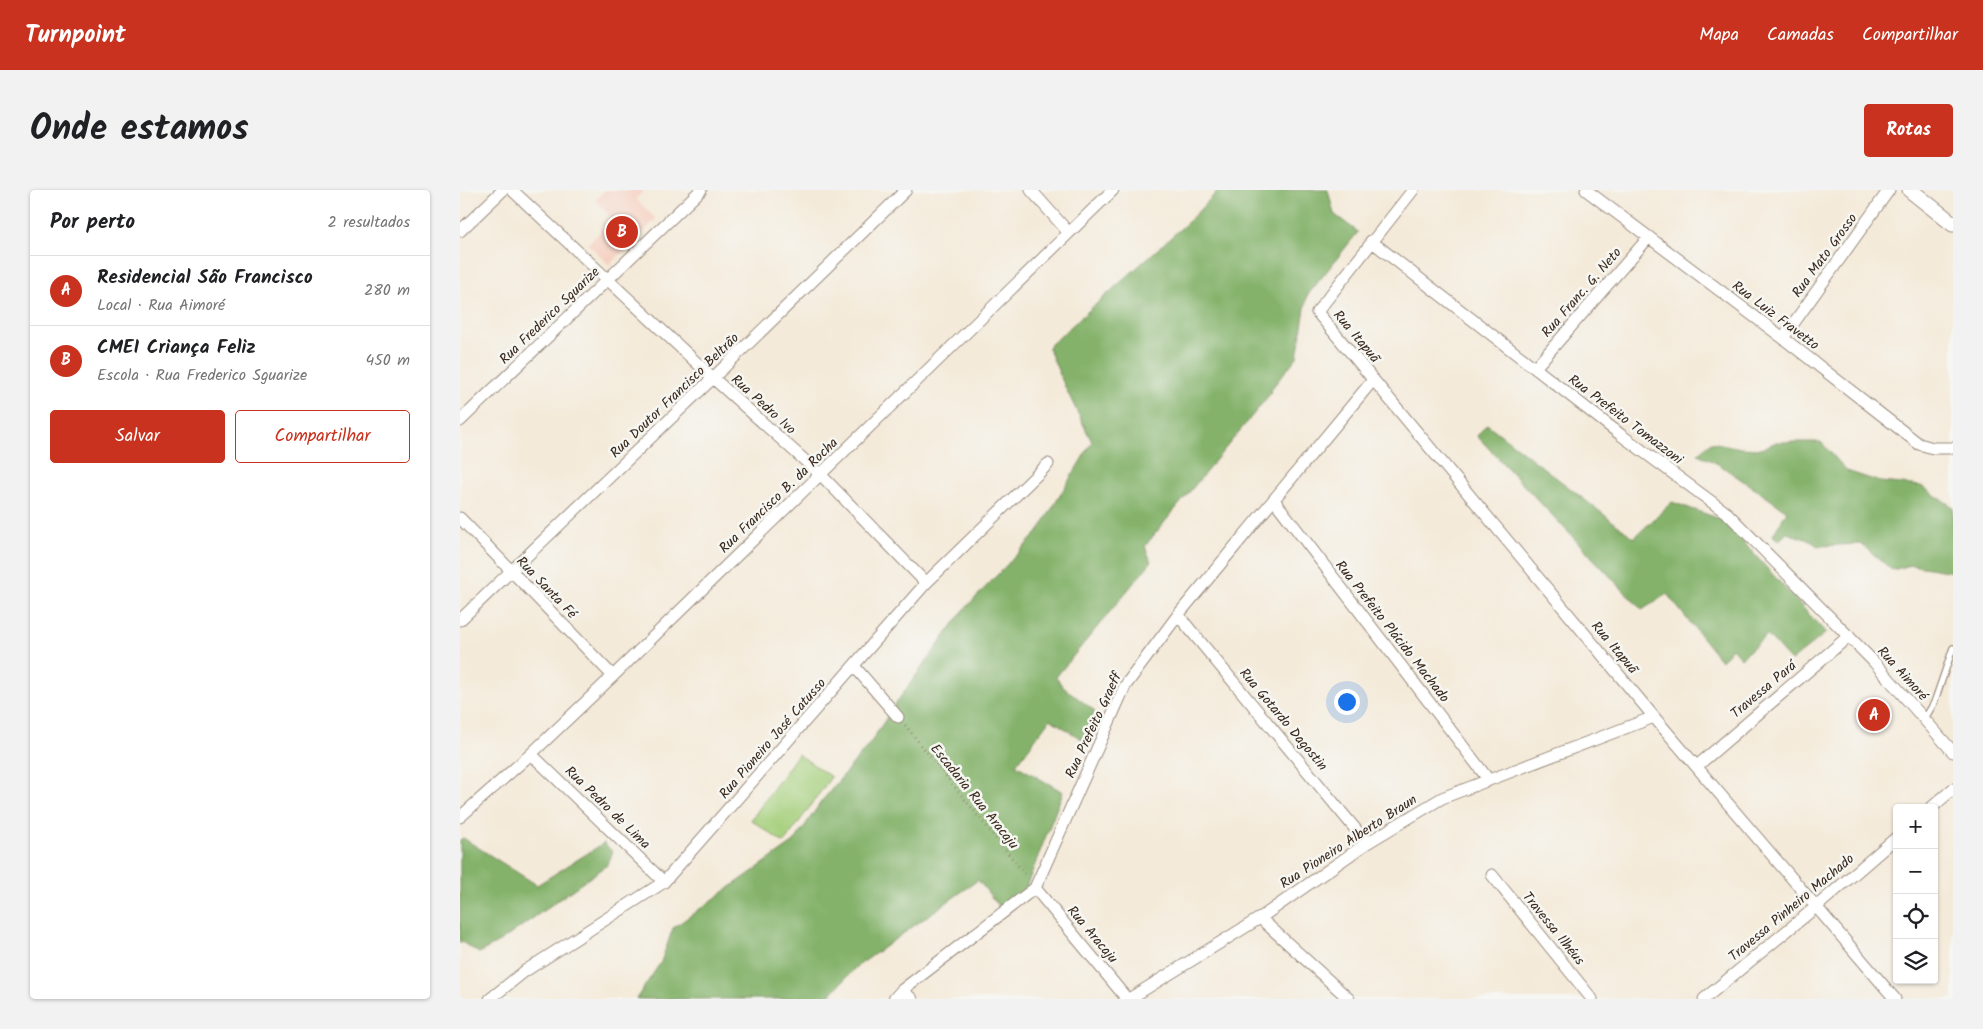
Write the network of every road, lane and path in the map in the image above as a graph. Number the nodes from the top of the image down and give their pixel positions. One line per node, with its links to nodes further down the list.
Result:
1 (503, 190): 12 (street)
2 (512, 190): 16 (street, Rua Pedro Ivo)
3 (701, 190): 16 (street, Rua Frederico Sguarize)
4 (906, 190): 19 (street, Rua Doutor Francisco Beltrão)
5 (1030, 190): 13 (street)
6 (1113, 190): 13 (street, Rua Francisco B. da Rocha)
7 (1412, 190): 15 (street)
8 (1586, 190): 14 (street, Rua Luiz Fravetto)
9 (1890, 190): 17 (street, Rua Mato Grosso)
10 (1910, 190): 11 (main road)
11 (1953, 224)
12 (460, 230)
13 (1069, 233): 24 (street, Rua Francisco B. da Rocha)
14 (1649, 237): 17 (street, Rua Luiz Fravetto); 18 (street, Rua Franc. G. Neto)
15 (1372, 241): 18 (street, Rua Prefeito Tomazzoni); 20 (street, Rua Itapuã)
16 (608, 280): 19 (street, Rua Pedro Ivo); 21 (street, Rua Frederico Sguarize)
17 (1783, 338): 22 (street, Rua Luiz Fravetto)
18 (1535, 368): 31 (street, Rua Prefeito Tomazzoni)
19 (713, 378): 24 (street, Rua Pedro Ivo); 27 (street, Rua Doutor Francisco Beltrão)
20 (1374, 380): 25 (street, Rua Prefeito Graeff); 36 (street, Rua Itapuã)
21 (460, 420)
22 (1953, 448)
23 (1048, 464): 28 (street, Rua Pioneiro José Catusso)
24 (821, 475): 28 (street, Rua Pedro Ivo); 34 (street, Rua Francisco B. da Rocha)
25 (1274, 500): 29 (street, Rua Prefeito Graeff); 41 (street, Rua Prefeito Plácido Machado)
26 (460, 518): 27 (street, Rua Santa Fé)
27 (512, 572): 30 (street, Rua Doutor Francisco Beltrão); 34 (street, Rua Santa Fé)
28 (926, 583): 33 (street, Rua Pioneiro José Catusso)
29 (1178, 615): 46 (street, Rua Gotardo Dagostin); 49 (street, Rua Prefeito Graeff)
30 (460, 620)
31 (1849, 636): 37 (street, Rua Aimoré); 40 (street, Travessa Pará)
32 (1953, 648): 37 (lane)
33 (854, 666): 35 (street); 48 (street, Rua Pioneiro José Catusso)
34 (613, 676): 39 (street, Rua Francisco B. da Rocha)
35 (898, 717): 49 (path, Escadaria Rua Aracaju)
36 (1654, 717): 40 (street, Rua Itapuã); 41 (street, Rua Pioneiro Alberto Braun)
37 (1924, 720): 38 (street, Rua Aimoré)
38 (1953, 752)
39 (530, 754): 44 (street, Rua Francisco B. da Rocha); 48 (street, Rua Pedro de Lima)
40 (1696, 766): 50 (street, Rua Itapuã)
41 (1488, 779): 46 (street, Rua Pioneiro Alberto Braun)
42 (1953, 789): 43 (street)
43 (1936, 804)
44 (460, 817)
45 (1893, 840): 50 (street, Travessa Pinheiro Machado)
46 (1367, 843): 51 (street, Rua Pioneiro Alberto Braun)
47 (1492, 875): 58 (street, Travessa Ilhéus)
48 (664, 882): 53 (street, Rua Pioneiro José Catusso)
49 (1036, 888): 52 (street, Rua Prefeito Graeff); 56 (street, Rua Aracaju)
50 (1816, 907): 59 (street, Travessa Pinheiro Machado); 60 (street, Rua Itapuã)
51 (1260, 918): 56 (street, Rua Pioneiro Alberto Braun); 57 (street)
52 (902, 990): 54 (street, Rua Prefeito Graeff); 55 (street)
53 (490, 999)
54 (894, 999)
55 (912, 999)
56 (1128, 999)
57 (1349, 999)
58 (1592, 999)
59 (1704, 999)
60 (1894, 999)

